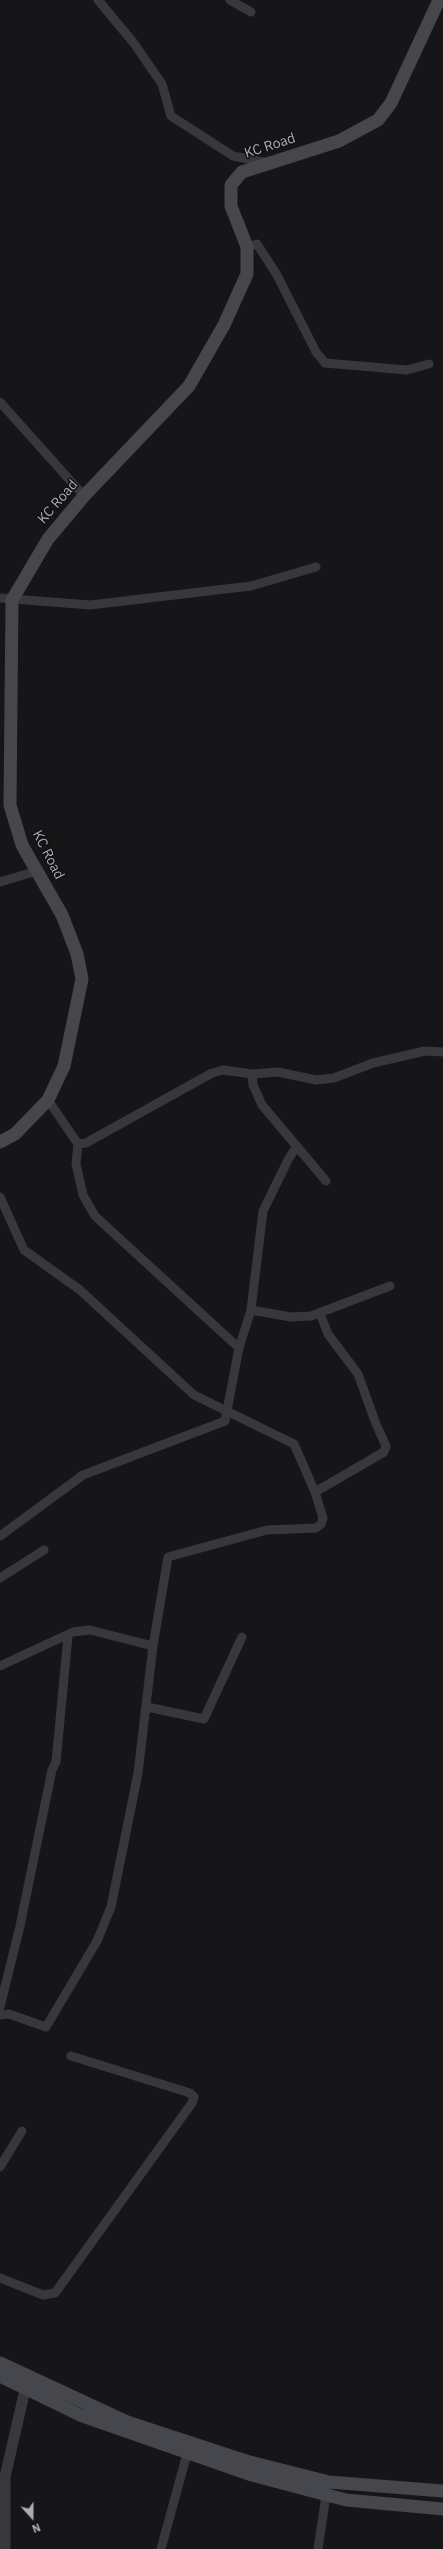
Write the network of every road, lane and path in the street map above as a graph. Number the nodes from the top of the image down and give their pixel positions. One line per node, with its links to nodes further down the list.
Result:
1 (98, 0): 5 (street)
2 (230, 0): 4 (street)
3 (439, 0): 5 (main road, KC Road)
4 (251, 12)
5 (268, 162): 6 (main road, KC Road)
6 (248, 247): 7 (street); 9 (main road, KC Road)
7 (429, 364)
8 (0, 402): 9 (street)
9 (84, 496): 11 (main road, KC Road)
10 (316, 567): 11 (street)
11 (6, 599): 12 (main road, KC Road)
12 (38, 871): 13 (street); 16 (main road, KC Road)
13 (0, 882)
14 (443, 1052): 15 (street)
15 (252, 1074): 18 (street); 19 (street)
16 (48, 1100): 17 (main road, KC Road); 18 (street)
17 (0, 1142)
18 (78, 1144): 25 (street)
19 (296, 1148): 20 (street); 23 (street)
20 (326, 1181)
21 (0, 1197): 26 (street)
22 (390, 1286): 24 (street)
23 (251, 1310): 24 (street); 25 (street)
24 (320, 1313): 27 (street)
25 (239, 1348): 26 (street)
26 (228, 1412): 27 (street); 28 (street)
27 (315, 1492): 33 (street)
28 (0, 1536)
29 (44, 1550): 30 (street)
30 (0, 1578)
31 (68, 1636): 33 (street); 34 (street); 36 (street)
32 (242, 1637): 35 (street)
33 (153, 1646): 35 (street)
34 (0, 1666)
35 (147, 1707): 37 (street)
36 (0, 2007)
37 (0, 2015)
38 (71, 2056): 41 (street)
39 (22, 2131): 40 (street)
40 (0, 2167)
41 (0, 2278)
42 (0, 2363): 44 (main road)
43 (0, 2376): 44 (main road)
44 (26, 2383): 45 (main road); 46 (main road); 50 (street)
45 (187, 2454): 48 (main road); 51 (street)
46 (329, 2482): 47 (main road); 48 (street)
47 (443, 2491)
48 (326, 2496): 49 (main road); 52 (street)
49 (443, 2509)
50 (5, 2549)
51 (161, 2549)
52 (318, 2549)

